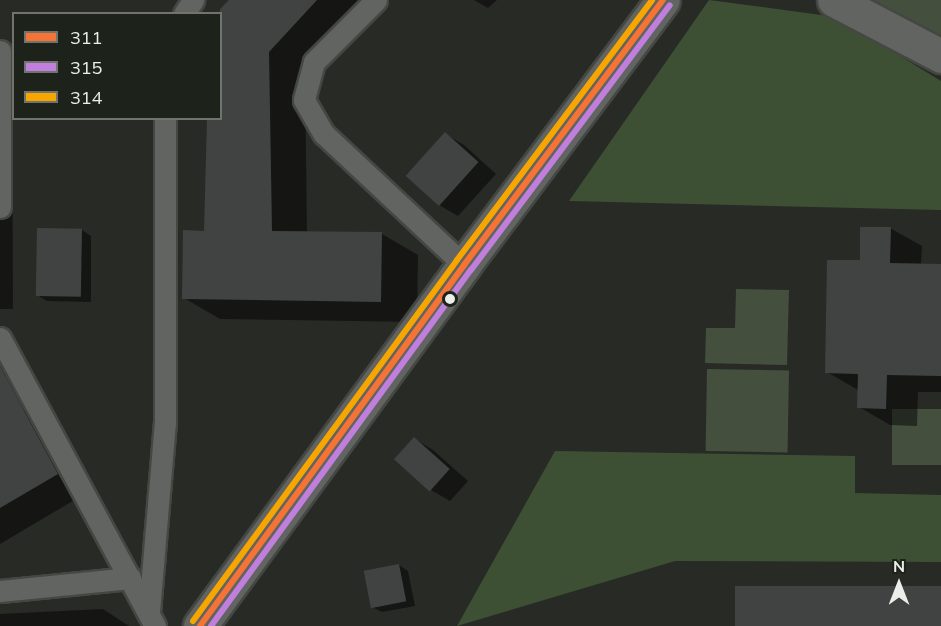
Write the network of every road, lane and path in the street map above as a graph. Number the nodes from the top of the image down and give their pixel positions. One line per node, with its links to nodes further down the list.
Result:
1 (376, 0): 8 (lane)
2 (663, 0): 8 (street)
3 (834, 0): 5 (street)
4 (0, 51): 7 (lane)
5 (941, 56)
6 (165, 120): 12 (lane)
7 (0, 207)
8 (464, 265): 13 (street)
9 (0, 338): 10 (lane)
10 (130, 578): 11 (lane); 12 (lane)
11 (0, 591)
12 (152, 619)
13 (200, 626)

